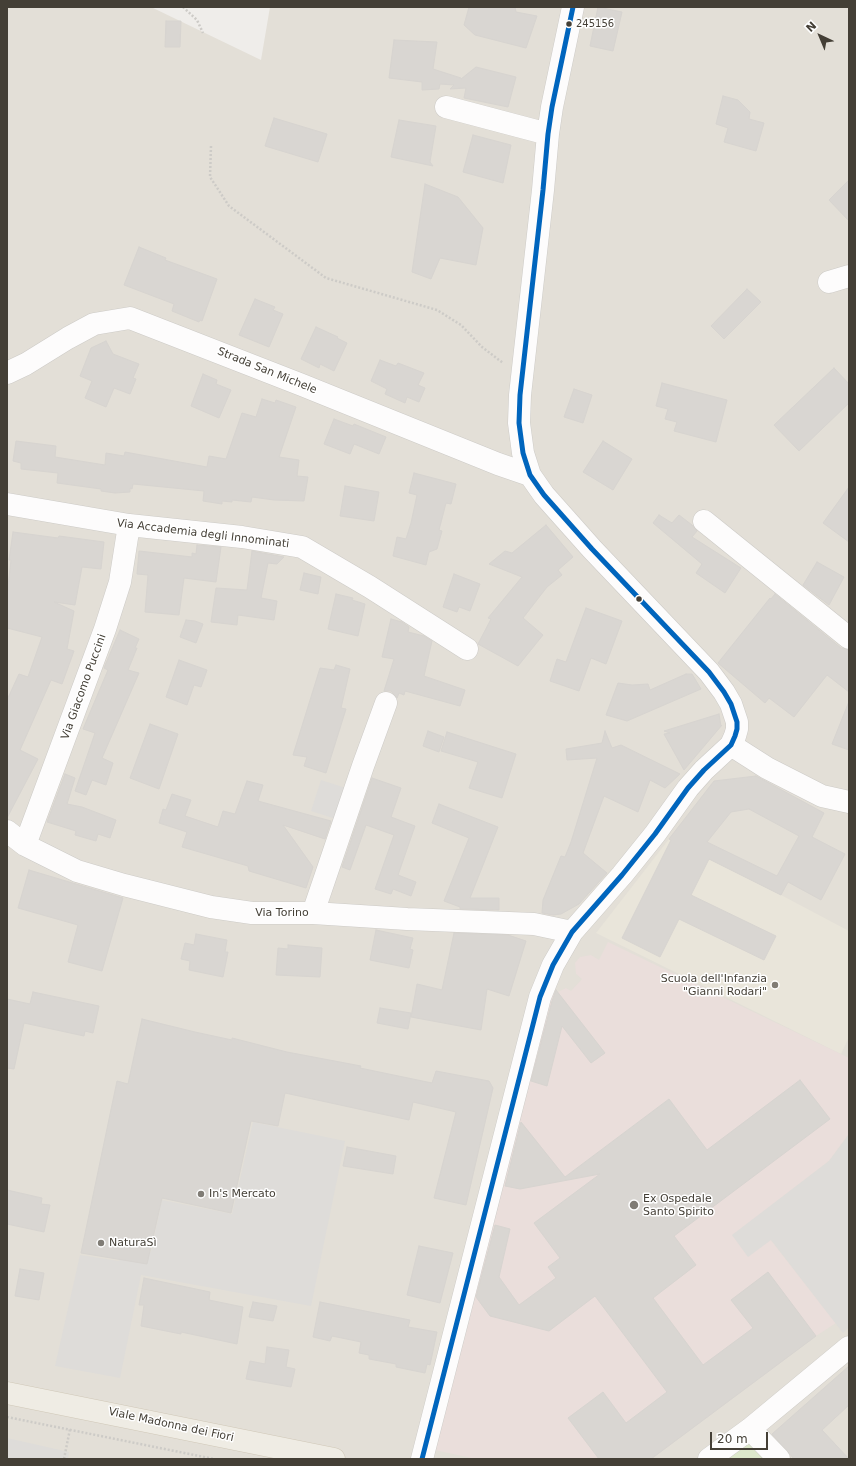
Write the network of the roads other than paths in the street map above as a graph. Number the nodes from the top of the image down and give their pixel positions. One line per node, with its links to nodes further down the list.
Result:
1 (573, 7): 3 (street)
2 (446, 107): 3 (street)
3 (548, 134): 5 (street)
4 (7, 373): 5 (street, Strada San Michele)
5 (530, 475): 12 (street)
6 (7, 504): 8 (street, Via Accademia degli Innominati)
7 (704, 521): 9 (street)
8 (129, 525): 10 (street, Via Accademia degli Innominati); 15 (street, Via Giacomo Puccini)
9 (849, 638)
10 (467, 649)
11 (386, 703): 16 (street)
12 (731, 745): 13 (street); 17 (street)
13 (849, 802)
14 (7, 831): 15 (street, Via Torino)
15 (25, 845): 16 (street, Via Torino)
16 (313, 913): 17 (street, Via Torino)
17 (572, 932): 22 (street)
18 (849, 1347): 20 (street)
19 (7, 1392): 21 (main road, Viale Madonna dei Fiori)
20 (750, 1429): 23 (street); 24 (street)
21 (334, 1459)
22 (422, 1459)
23 (709, 1459)
24 (779, 1459)

